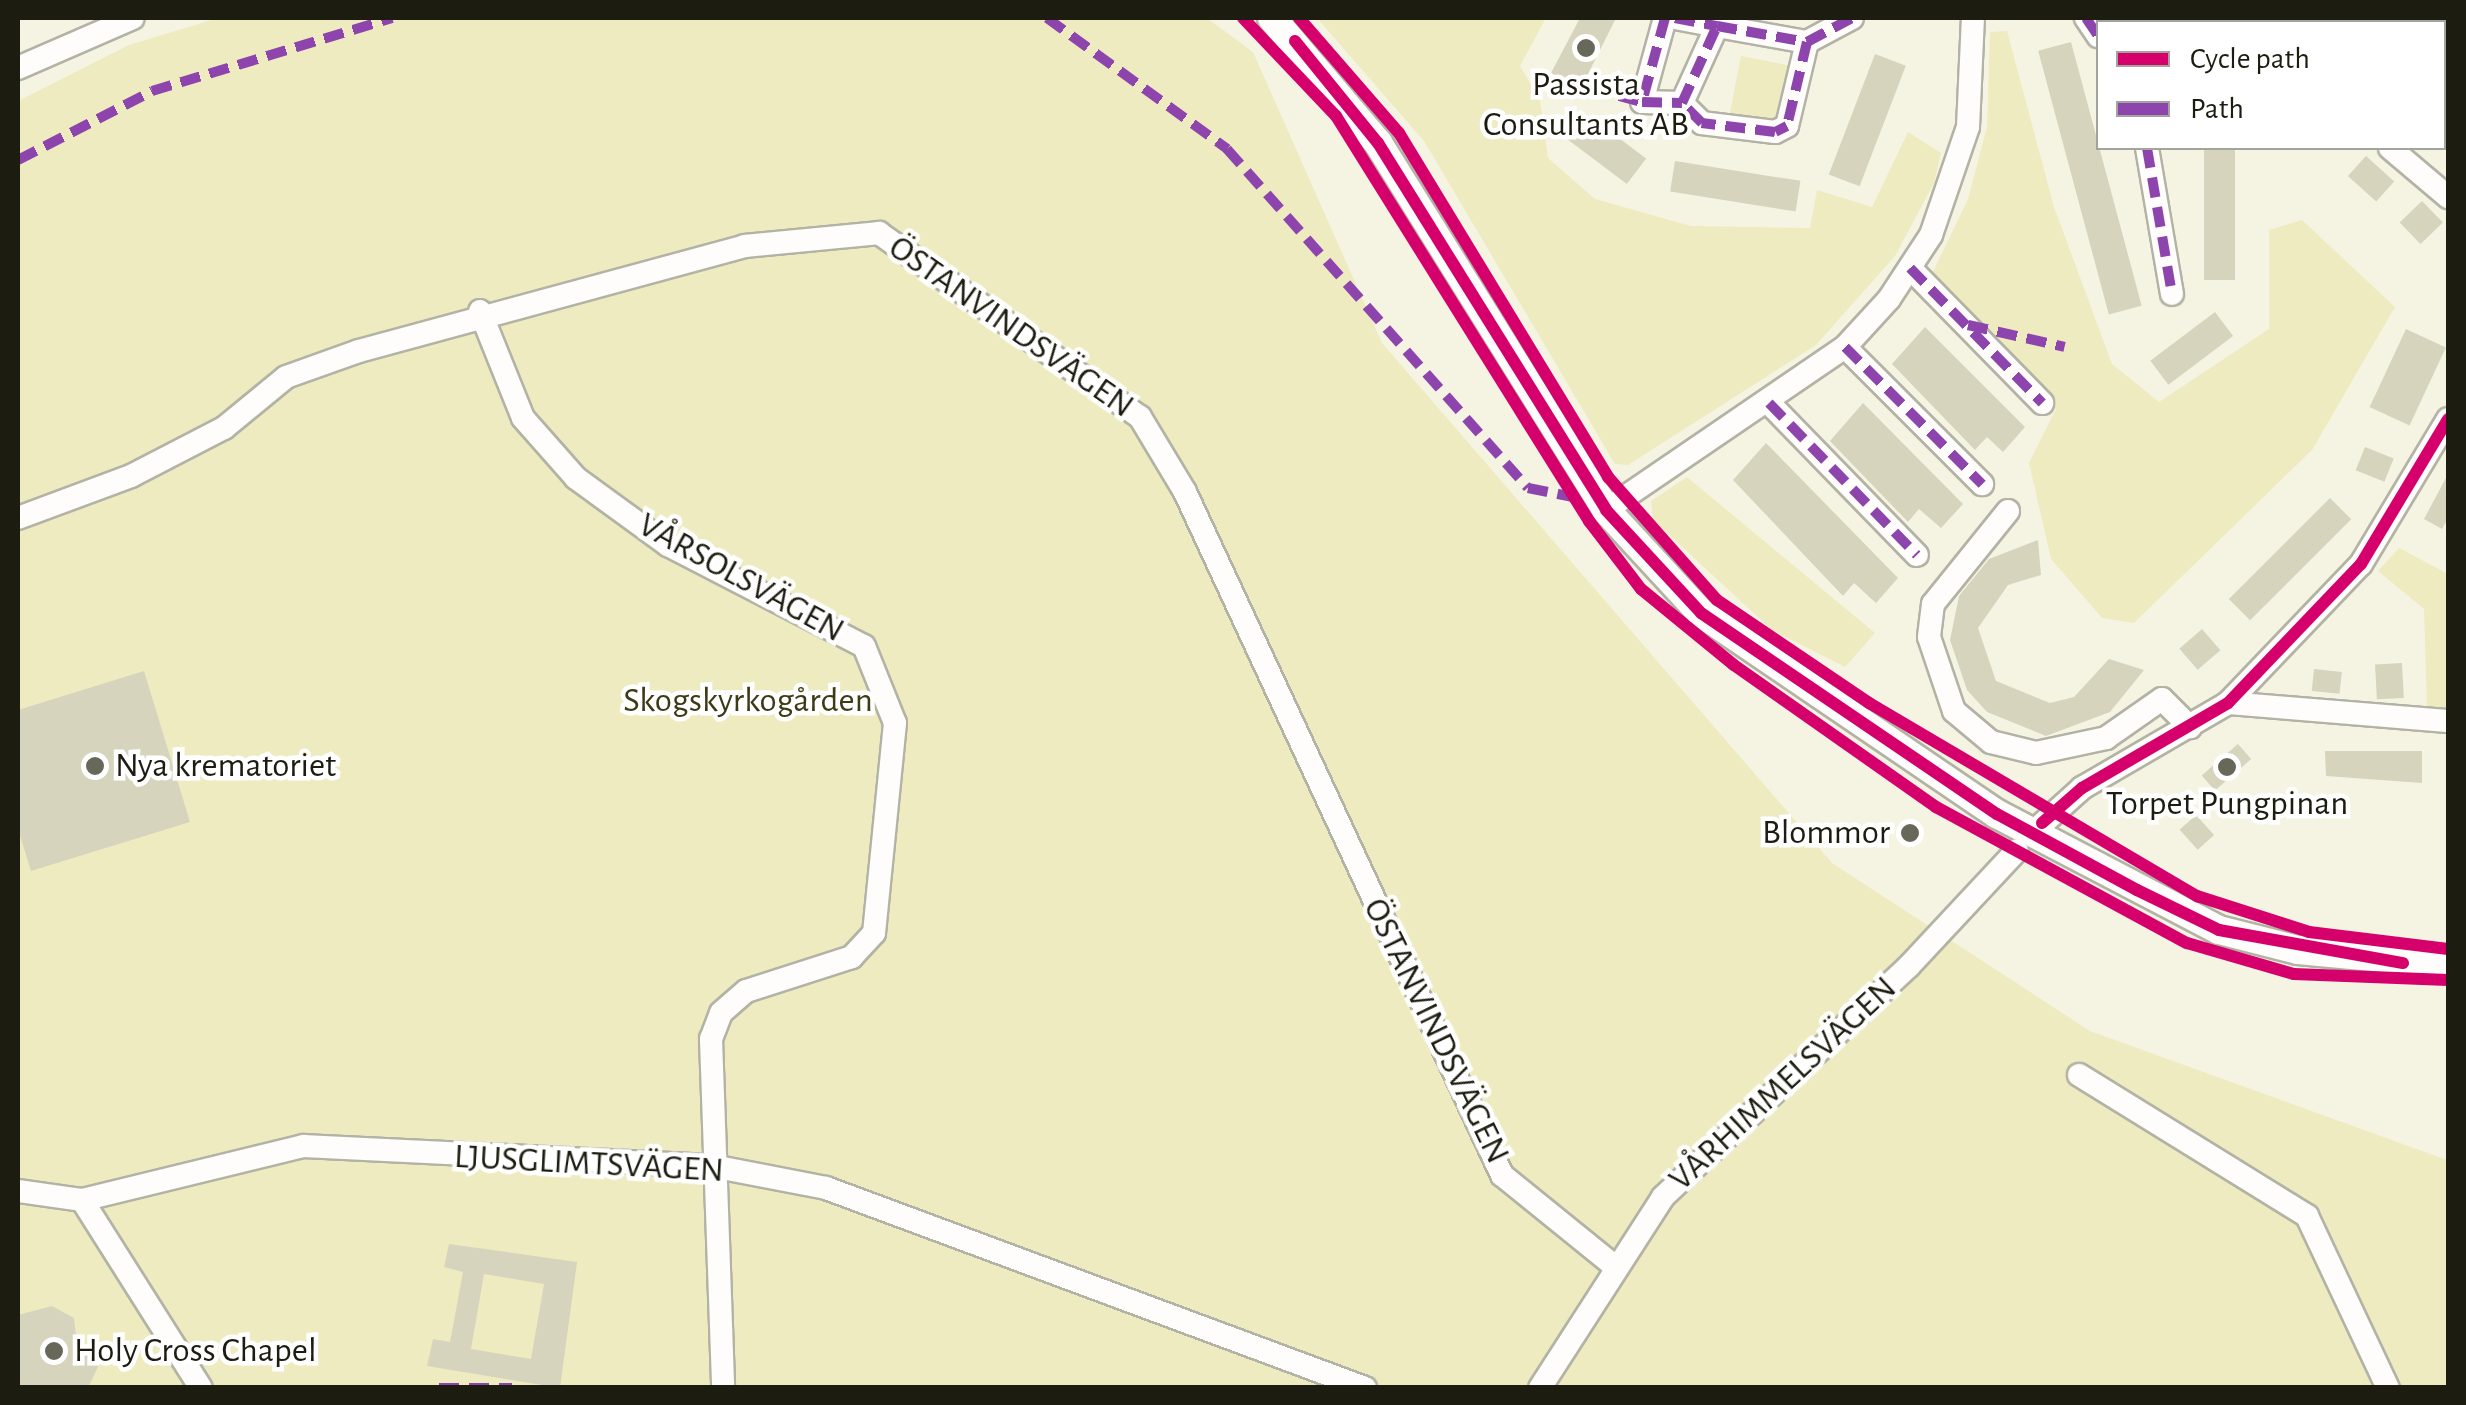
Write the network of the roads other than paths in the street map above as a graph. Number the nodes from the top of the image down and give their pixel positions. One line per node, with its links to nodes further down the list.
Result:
1 (133, 18): 7 (street)
2 (1272, 18): 25 (street)
3 (1665, 18): 12 (street)
4 (1675, 18): 8 (street)
5 (1852, 18): 9 (street)
6 (1973, 18): 17 (street)
7 (89, 25): 10 (street)
8 (1717, 26): 9 (street); 13 (street)
9 (1807, 42): 13 (street)
10 (18, 68)
11 (1619, 96): 12 (street)
12 (1642, 102): 13 (street)
13 (1682, 103)
14 (2147, 150): 18 (street)
15 (2392, 150): 16 (street)
16 (2448, 197)
17 (1910, 268): 20 (street); 21 (street)
18 (2172, 294)
19 (480, 311): 27 (street, ÖSTANVINDSVÄGEN); 35 (street, VÅRSOLSVÄGEN); 38 (street, ÖSTANVINDSVÄGEN)
20 (1845, 347): 22 (street); 24 (street)
21 (2042, 402)
22 (1769, 403): 25 (street); 28 (street)
23 (2448, 419): 29 (street, VÅRHIMMELSVÄGEN)
24 (1982, 484)
25 (1606, 510): 32 (street)
26 (2008, 511): 31 (street)
27 (18, 518)
28 (1917, 556)
29 (2228, 703): 30 (street); 31 (street, VÅRHIMMELSVÄGEN)
30 (2448, 721)
31 (2190, 728): 32 (street, VÅRHIMMELSVÄGEN)
32 (2024, 842): 33 (street); 38 (street, VÅRHIMMELSVÄGEN)
33 (2448, 964)
34 (2079, 1075): 43 (street)
35 (712, 1166): 37 (street, LJUSGLIMTSVÄGEN); 40 (street, VÅRSOLSVÄGEN); 41 (street, LJUSGLIMTSVÄGEN)
36 (18, 1192): 37 (street)
37 (82, 1200): 39 (street)
38 (1613, 1265): 42 (street, VÅRHIMMELSVÄGEN)
39 (201, 1388)
40 (723, 1388)
41 (1365, 1388)
42 (1540, 1388)
43 (2388, 1388)

